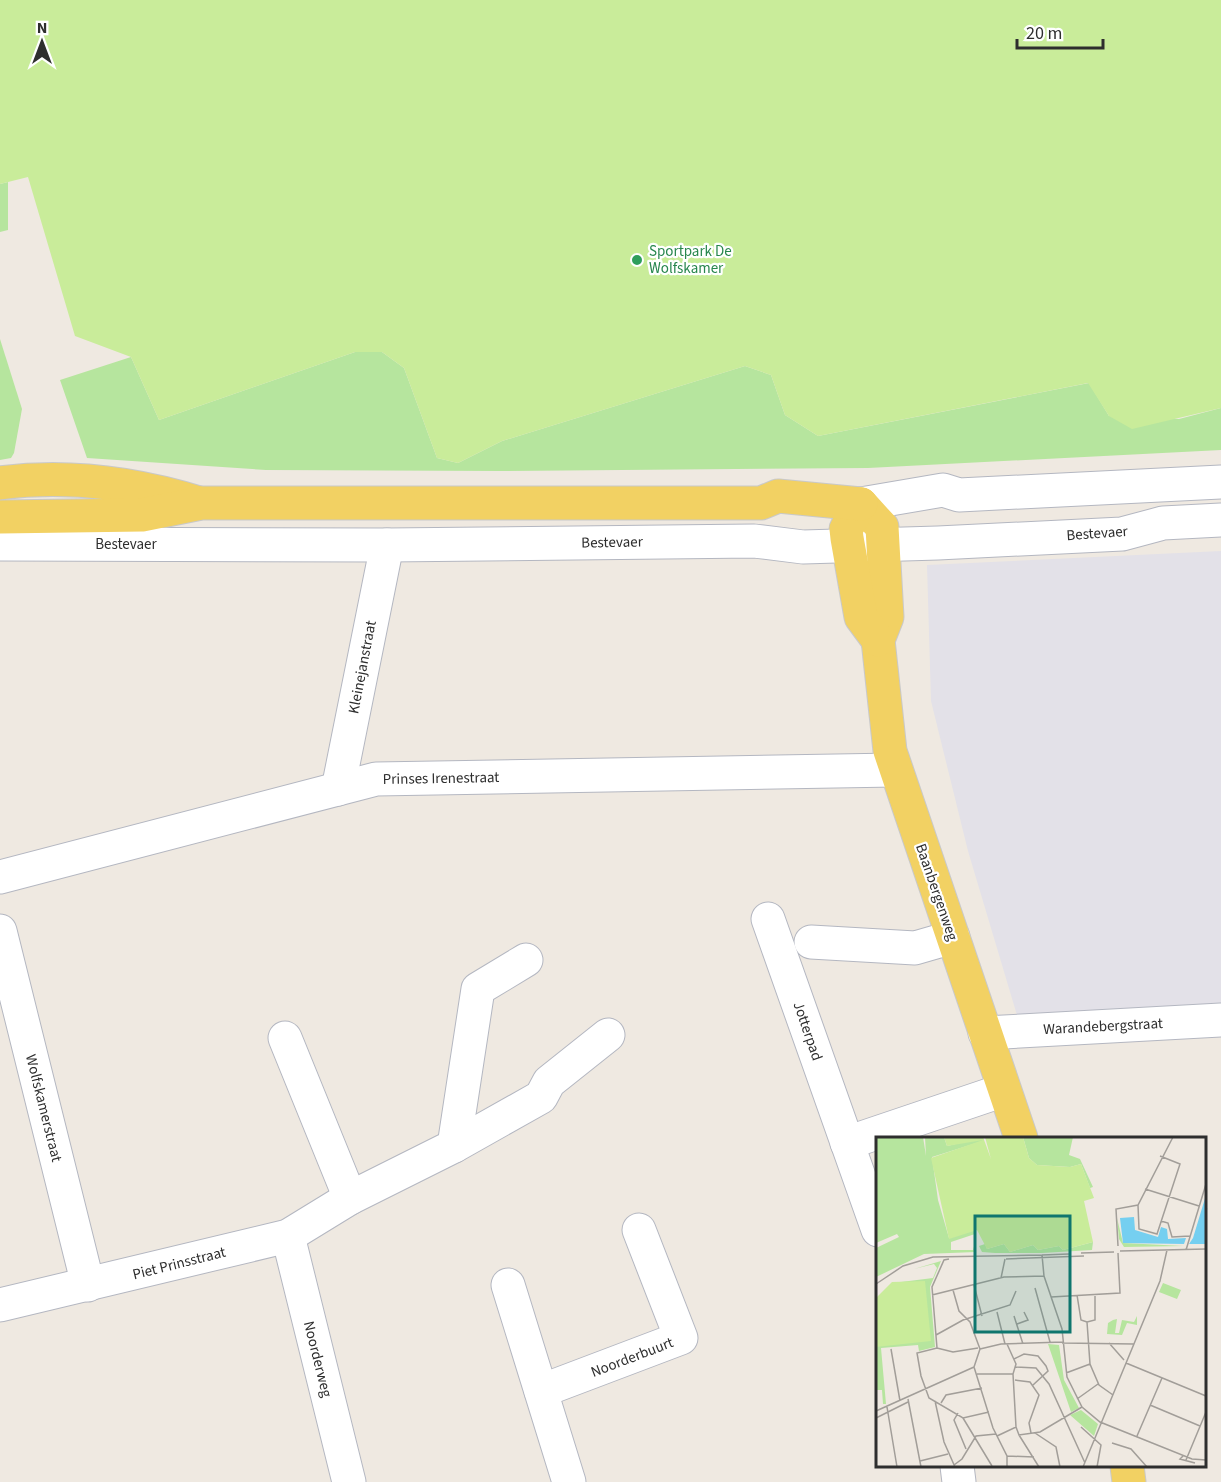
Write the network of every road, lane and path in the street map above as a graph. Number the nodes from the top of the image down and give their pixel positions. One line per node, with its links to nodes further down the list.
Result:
1 (1221, 482): 6 (street, Bestevaer)
2 (0, 483): 3 (main road, Bestevaer)
3 (201, 503): 4 (main road, Bestevaer); 6 (main road, Bestevaer)
4 (0, 518)
5 (1221, 520): 6 (street, Bestevaer)
6 (864, 530): 8 (street, Bestevaer); 9 (main road, Baanbergenweg)
7 (0, 544): 8 (street, Bestevaer)
8 (387, 545): 10 (street, Kleinejanstraat)
9 (895, 770): 10 (street, Prinses Irenestraat); 14 (main road, Baanbergenweg)
10 (338, 789): 11 (street, Prinses Irenestraat)
11 (0, 877)
12 (768, 919): 23 (street, Jotterpad)
13 (0, 931): 29 (street, Wolfskamerstraat)
14 (953, 938): 15 (street); 18 (main road, Baanbergenweg)
15 (811, 942)
16 (526, 960): 24 (street)
17 (1221, 1020): 18 (street, Warandebergstraat)
18 (985, 1033): 21 (main road, Baanbergenweg)
19 (608, 1035): 24 (street, Piet Prinsstraat)
20 (285, 1038): 25 (street)
21 (1004, 1090): 22 (main road, Baanbergenweg); 23 (street)
22 (1021, 1137)
23 (847, 1143): 26 (street, Jotterpad)
24 (454, 1146): 25 (street, Piet Prinsstraat)
25 (350, 1198): 28 (street, Piet Prinsstraat)
26 (876, 1224)
27 (639, 1230): 32 (street, Noorderbuurt)
28 (288, 1236): 29 (street, Piet Prinsstraat); 35 (street, Noorderweg)
29 (88, 1285): 31 (street, Piet Prinsstraat)
30 (508, 1285): 32 (street)
31 (0, 1305)
32 (541, 1391): 36 (street)
33 (957, 1467): 37 (street)
34 (1127, 1467): 38 (main road)
35 (349, 1482)
36 (569, 1482)
37 (959, 1482)
38 (1129, 1482)

